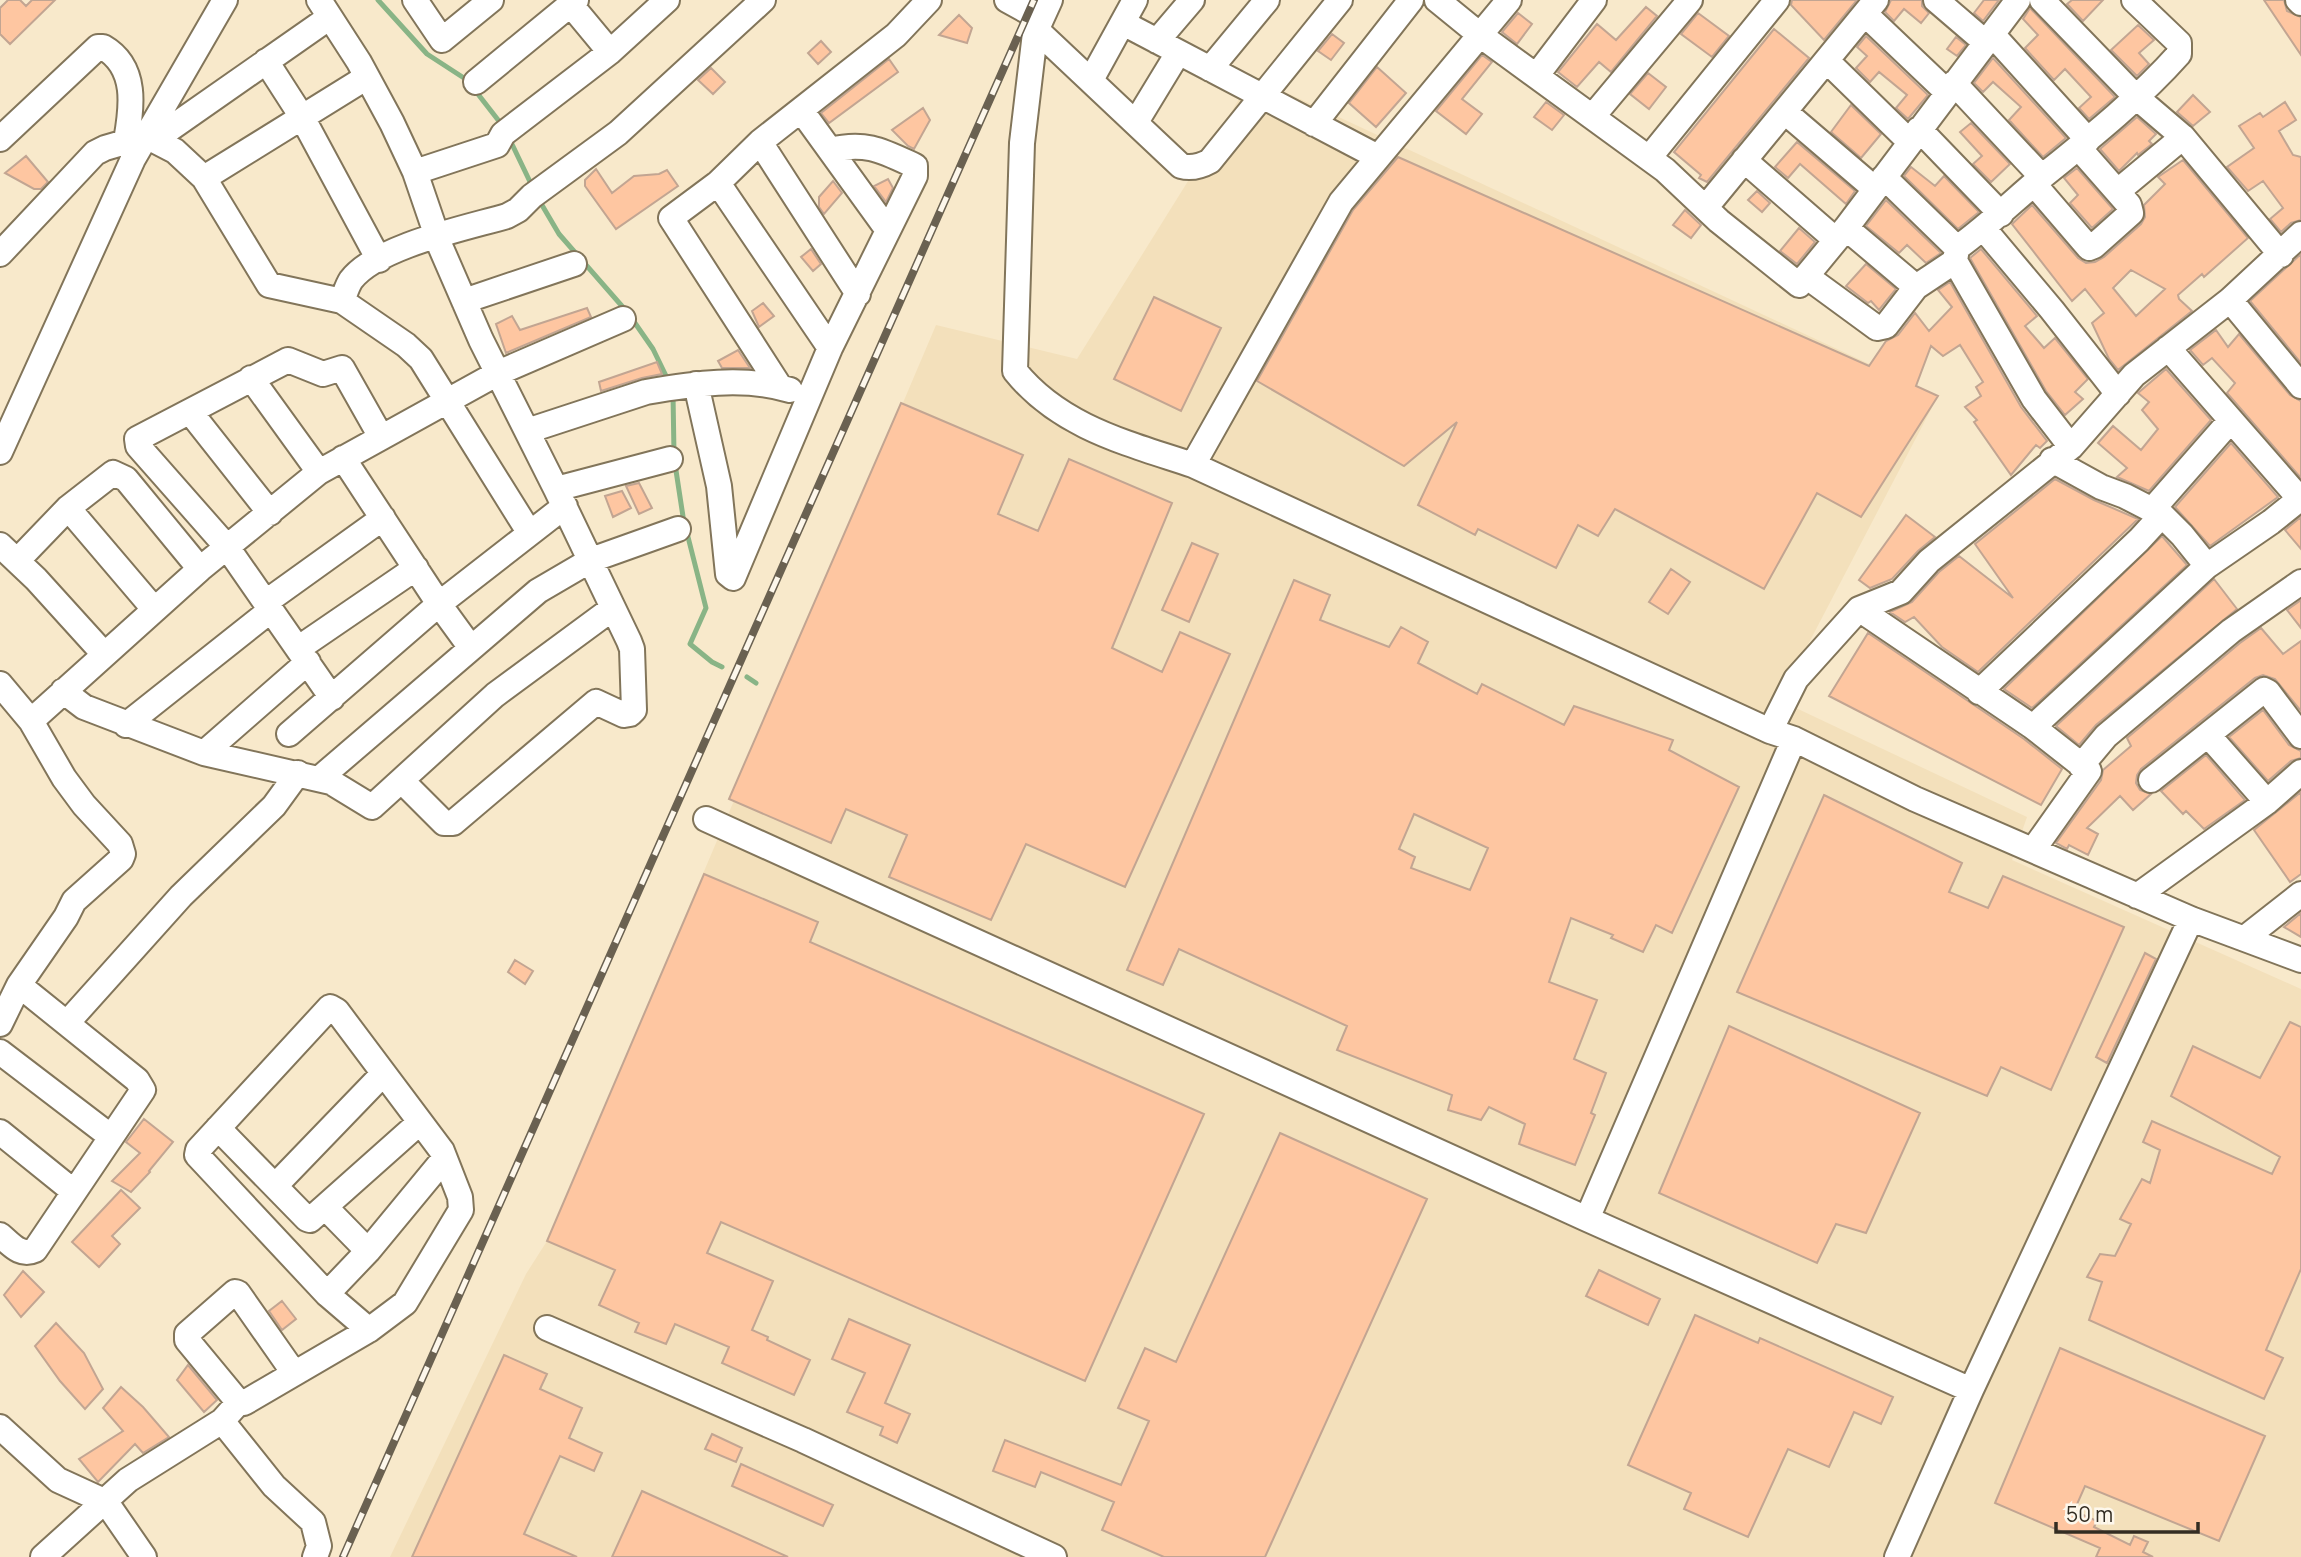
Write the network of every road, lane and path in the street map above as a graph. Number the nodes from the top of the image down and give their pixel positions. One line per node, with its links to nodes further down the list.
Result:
1 (225, 0): 50 (street)
2 (415, 0): 3 (street)
3 (491, 0)
4 (667, 0): 30 (street)
5 (762, 0): 68 (street)
6 (929, 0): 41 (street)
7 (1007, 0): 25 (street)
8 (1135, 0): 26 (street)
9 (1192, 0): 29 (street)
10 (1267, 0): 33 (street)
11 (1340, 0): 40 (street)
12 (1411, 0): 46 (street)
13 (1437, 0): 27 (street)
14 (1509, 0): 27 (street)
15 (1594, 0): 34 (street)
16 (1690, 0): 43 (street)
17 (1777, 0): 55 (street)
18 (1936, 0): 28 (street)
19 (2018, 0): 28 (street)
20 (2042, 0): 39 (street)
21 (2134, 0): 39 (street)
22 (573, 3): 30 (street); 37 (street)
23 (1871, 7): 32 (street); 38 (street)
24 (324, 8): 31 (street); 35 (street)
25 (1040, 11): 36 (street); 99 (street)
26 (1123, 23): 29 (street); 36 (street)
27 (1480, 35): 34 (street); 54 (street)
28 (1989, 38): 38 (street); 52 (street)
29 (1168, 47): 33 (street); 45 (street)
30 (610, 52): 57 (street)
31 (266, 61): 44 (street); 50 (street)
32 (1827, 61): 42 (street); 47 (street)
33 (1210, 69): 40 (street)
34 (1536, 75): 43 (street)
35 (367, 77): 44 (street); 57 (street)
36 (1091, 80): 45 (street)
37 (476, 82)
38 (1951, 88): 47 (street); 59 (street)
39 (2135, 96): 48 (street); 52 (street)
40 (1262, 97): 45 (street); 46 (street)
41 (801, 110): 51 (street); 53 (street)
42 (1785, 112): 56 (street); 61 (street)
43 (1593, 116): 55 (street)
44 (302, 117): 58 (street); 72 (street)
45 (1136, 122)
46 (1314, 124): 54 (street)
47 (1915, 136): 61 (street); 64 (street)
48 (2183, 137): 62 (street); 71 (street)
49 (0, 139): 50 (street)
50 (142, 139): 58 (street); 69 (street); 95 (street)
51 (760, 142): 60 (street); 76 (street)
52 (2083, 144): 59 (street); 62 (street)
53 (830, 149): 65 (street); 65 (street)
54 (1378, 157): 99 (street)
55 (1649, 158): 63 (street)
56 (1744, 160): 63 (street); 66 (street)
57 (415, 173): 68 (street)
58 (204, 178): 78 (street)
59 (2038, 180): 62 (street); 64 (street)
60 (718, 183): 81 (street); 87 (street)
61 (1880, 183): 66 (street); 70 (street)
62 (2118, 191)
63 (1706, 207): 74 (street)
64 (1992, 221): 70 (street); 88 (street)
65 (887, 229): 76 (street)
66 (1841, 234): 74 (street); 75 (street)
67 (2301, 234): 71 (street)
68 (437, 236): 72 (street); 79 (street)
69 (0, 254)
70 (1956, 255): 75 (street); 96 (street)
71 (2281, 255): 77 (street)
72 (379, 260): 78 (street)
73 (574, 264): 79 (street)
74 (1806, 276): 75 (street)
75 (1916, 287)
76 (858, 294): 81 (street)
77 (2230, 300): 82 (street); 86 (street)
78 (342, 301): 90 (street)
79 (464, 301): 83 (street)
80 (624, 318): 83 (street)
81 (831, 348): 89 (street)
82 (2168, 348): 88 (street); 92 (street)
83 (498, 373): 90 (street); 93 (street)
84 (251, 378): 91 (street); 94 (street); 100 (street)
85 (696, 384): 87 (street); 89 (street); 93 (street)
86 (2301, 386)
87 (780, 387): 89 (street)
88 (2118, 394): 96 (street)
89 (811, 396)
90 (447, 400): 94 (street); 108 (street)
91 (191, 412): 105 (street); 109 (street)
92 (2231, 420): 102 (street); 104 (street)
93 (527, 431): 101 (street)
94 (381, 437): 97 (street)
95 (0, 452)
96 (2061, 453): 104 (street); 120 (street)
97 (343, 458): 100 (street); 106 (street)
98 (670, 459): 101 (street)
99 (1193, 465): 131 (street)
100 (319, 472): 105 (street)
101 (560, 497): 108 (street); 111 (street)
102 (2300, 499): 112 (street)
103 (68, 508): 110 (street); 114 (street); 119 (street)
104 (2157, 512): 112 (street); 126 (street)
105 (270, 513): 109 (street)
106 (383, 518): 113 (street); 117 (street)
107 (678, 528): 111 (street)
108 (529, 532): 116 (street)
109 (227, 547): 114 (street); 117 (street)
110 (9, 553): 122 (street)
111 (591, 560): 118 (street); 121 (street)
112 (2207, 566): 130 (street)
113 (416, 568): 116 (street); 123 (street)
114 (200, 569): 119 (street)
115 (2301, 582): 137 (street)
116 (439, 604): 121 (street); 127 (street)
117 (268, 606): 123 (street); 129 (street)
118 (613, 608): 141 (street); 141 (street)
119 (154, 609): 122 (street)
120 (1858, 609): 126 (street); 131 (street)
121 (471, 648): 139 (street)
122 (104, 654): 125 (street)
123 (304, 655): 127 (street); 136 (street)
124 (0, 684): 128 (street)
125 (62, 691): 128 (street); 129 (street)
126 (1979, 692): 130 (street)
127 (332, 698): 132 (street)
128 (31, 721): 150 (street)
129 (126, 725): 136 (street)
130 (2033, 727): 137 (street)
131 (1770, 731): 135 (street)
132 (289, 734)
133 (2208, 735): 134 (street); 140 (street); 142 (street)
134 (2301, 736)
135 (1794, 739): 144 (street); 163 (street)
136 (204, 753): 139 (street)
137 (2081, 766): 144 (street)
138 (2301, 772): 142 (street)
139 (309, 775): 141 (street); 151 (street)
140 (2151, 780)
141 (402, 781)
142 (2267, 802): 146 (street)
143 (706, 819): 163 (street)
144 (2033, 850): 146 (street)
145 (2301, 894): 148 (street)
146 (2137, 896): 147 (street)
147 (2191, 919): 148 (street); 170 (street)
148 (2245, 938): 149 (street)
149 (2301, 960)
150 (19, 985): 151 (street); 152 (street)
151 (66, 1023): 158 (street)
152 (0, 1024)
153 (0, 1052): 158 (street)
154 (383, 1074): 155 (street); 156 (street); 160 (street)
155 (419, 1123): 159 (street); 162 (street)
156 (218, 1128): 160 (street); 166 (street)
157 (0, 1132): 161 (street)
158 (110, 1136): 161 (street)
159 (444, 1159): 165 (street); 168 (street)
160 (275, 1186): 162 (street)
161 (74, 1191): 164 (street)
162 (325, 1207): 165 (street)
163 (1587, 1219): 170 (street)
164 (1, 1238)
165 (368, 1251): 166 (street)
166 (327, 1294): 168 (street)
167 (547, 1328): 178 (street)
168 (369, 1330): 169 (street)
169 (294, 1373): 171 (street); 171 (street)
170 (1970, 1390): 179 (street)
171 (240, 1401): 172 (street)
172 (222, 1421): 174 (street); 177 (street)
173 (0, 1427): 174 (street)
174 (106, 1502): 175 (street); 176 (street)
175 (43, 1557)
176 (144, 1557)
177 (315, 1557)
178 (1054, 1557)
179 (1896, 1557)

